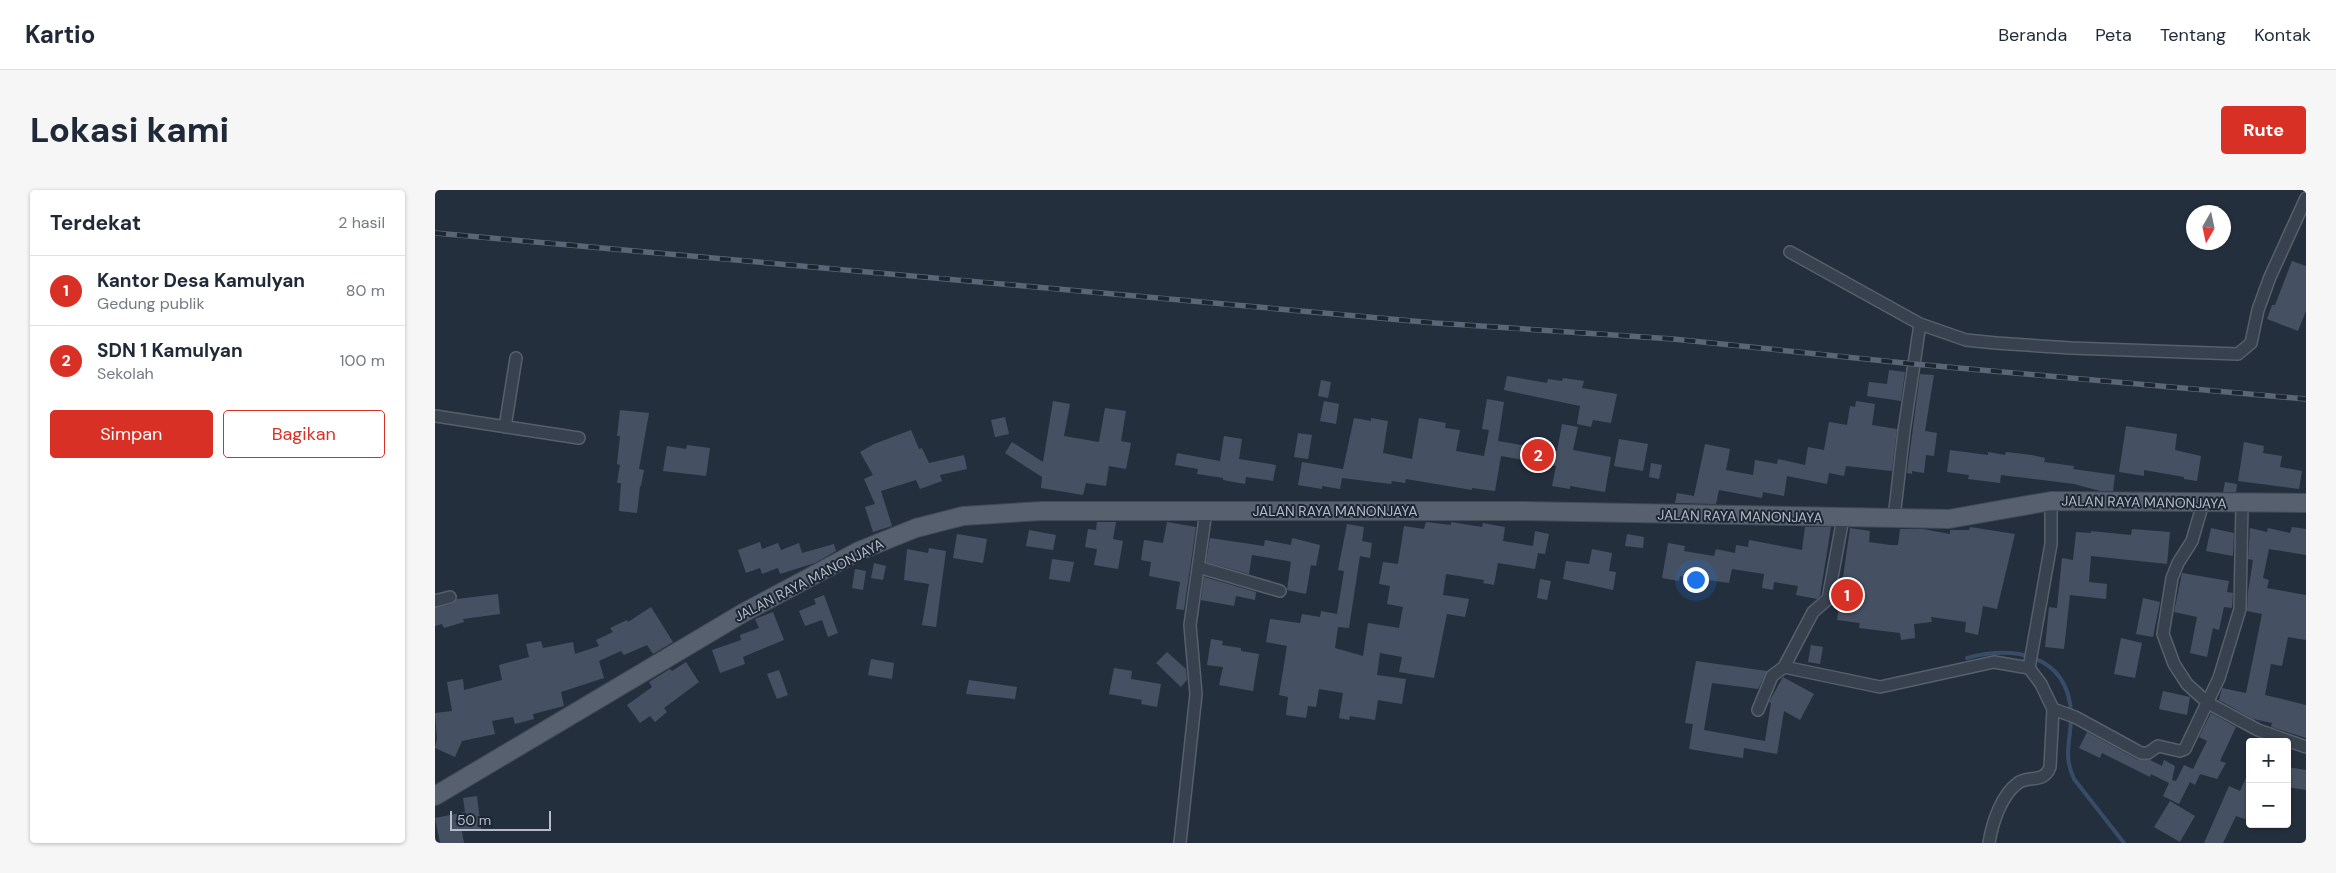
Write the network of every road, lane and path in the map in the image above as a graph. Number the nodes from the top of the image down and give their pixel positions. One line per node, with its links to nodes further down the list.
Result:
1 (2306, 198): 3 (street)
2 (1789, 252): 3 (street)
3 (1921, 324): 14 (street)
4 (515, 358): 6 (street)
5 (435, 416): 6 (street)
6 (505, 427): 7 (street)
7 (579, 438)
8 (2051, 501): 9 (main road, JALAN RAYA MANONJAYA); 14 (main road, JALAN RAYA MANONJAYA); 20 (street)
9 (2203, 503): 11 (main road, JALAN RAYA MANONJAYA); 21 (street)
10 (2306, 503): 11 (main road, JALAN RAYA MANONJAYA)
11 (2242, 504): 21 (street)
12 (1206, 511): 13 (main road, JALAN RAYA MANONJAYA); 15 (street); 25 (main road, JALAN RAYA MANONJAYA)
13 (1843, 518): 14 (main road, JALAN RAYA MANONJAYA); 19 (street)
14 (1894, 518)
15 (1198, 567): 16 (street); 26 (street)
16 (1280, 591)
17 (451, 597): 18 (street)
18 (435, 601)
19 (1784, 667): 20 (street); 22 (street)
20 (2029, 668): 23 (street)
21 (2208, 703): 23 (street); 24 (street)
22 (1758, 710)
23 (2053, 710): 27 (street)
24 (2306, 747)
25 (435, 796)
26 (1180, 843)
27 (1989, 843)

